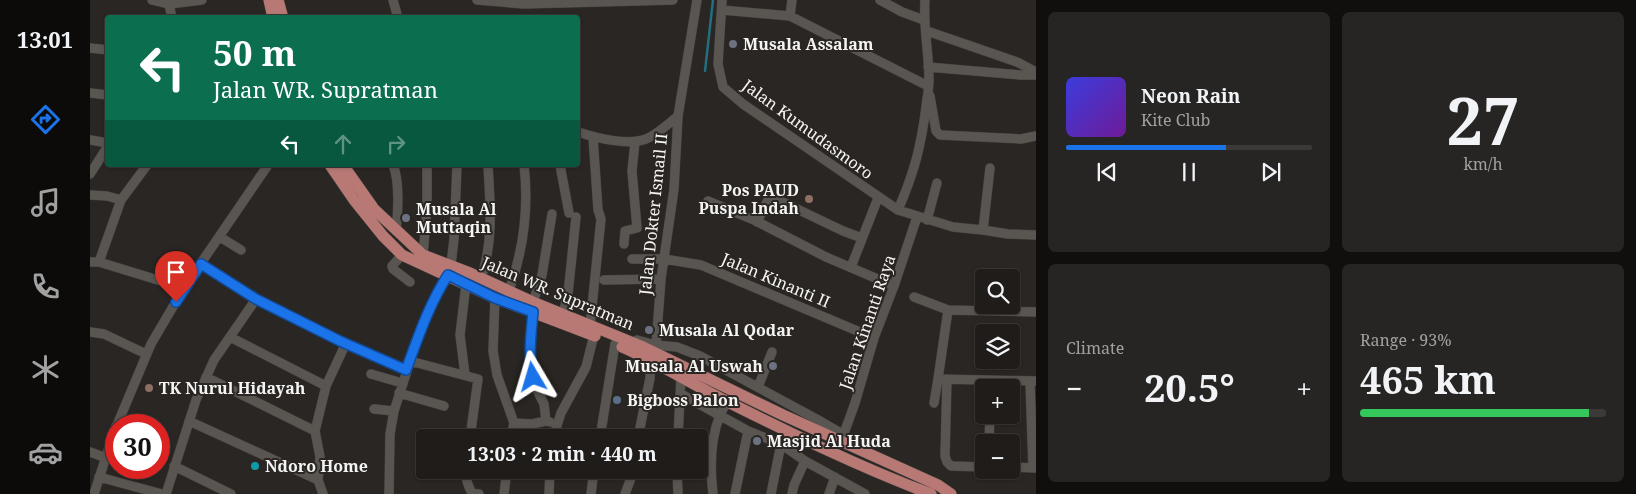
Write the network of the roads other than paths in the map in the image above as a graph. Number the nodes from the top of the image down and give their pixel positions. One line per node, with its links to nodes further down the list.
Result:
1 (152, 0): 2 (street)
2 (158, 0): 16 (street)
3 (202, 0): 16 (street)
4 (269, 0): 19 (main road)
5 (278, 0): 20 (main road)
6 (393, 0): 21 (street)
7 (398, 0): 22 (street)
8 (477, 0): 9 (street)
9 (641, 0): 10 (street)
10 (673, 0)
11 (697, 0): 33 (street, Jalan Dokter Ismail II)
12 (722, 0): 17 (street, Jalan Kumudasmoro)
13 (792, 0): 23 (street)
14 (880, 0): 24 (street)
15 (925, 0): 24 (street)
16 (169, 4): 18 (street)
17 (722, 10): 23 (street); 57 (street, Jalan Kumudasmoro)
18 (171, 15)
19 (277, 15)
20 (278, 15)
21 (399, 15)
22 (400, 15)
23 (790, 16): 30 (street)
24 (924, 20): 25 (street)
25 (927, 31): 28 (street); 29 (street)
26 (90, 48): 27 (street)
27 (105, 50)
28 (928, 67): 29 (street); 30 (street)
29 (1036, 73)
30 (928, 89): 35 (street); 60 (street)
31 (90, 93): 32 (street)
32 (105, 95)
33 (678, 116): 38 (street); 75 (street, Jalan Dokter Ismail II)
34 (580, 133): 36 (street)
35 (1036, 136)
36 (593, 138): 38 (street); 95 (street)
37 (90, 140): 39 (street)
38 (635, 142): 70 (street)
39 (105, 144)
40 (105, 145): 41 (street)
41 (90, 147)
42 (105, 148): 54 (street)
43 (146, 167): 58 (street)
44 (267, 167): 68 (street)
45 (331, 167): 72 (main road, Jalan WR. Supratman)
46 (344, 167): 66 (main road, Jalan WR. Supratman)
47 (393, 167): 66 (street)
48 (427, 167): 73 (street)
49 (457, 167): 79 (street)
50 (488, 167): 80 (street)
51 (524, 167): 87 (street)
52 (560, 167): 94 (street)
53 (990, 168): 65 (street)
54 (90, 174)
55 (937, 183): 63 (street)
56 (90, 195): 58 (street)
57 (878, 198): 60 (street, Jalan Kumudasmoro); 69 (street)
58 (121, 200): 76 (street)
59 (708, 201): 64 (street)
60 (898, 210): 62 (street, Jalan Kumudasmoro)
61 (552, 214): 91 (street)
62 (918, 217): 63 (street, Jalan Kumudasmoro); 85 (street, Jalan Kinanti Raya)
63 (928, 220): 65 (street, Jalan Kumudasmoro)
64 (757, 222): 69 (street); 78 (street)
65 (983, 230): 67 (street, Jalan Kumudasmoro)
66 (396, 231): 73 (main road, Jalan WR. Supratman)
67 (1036, 236)
68 (220, 237): 71 (street); 77 (street)
69 (862, 238): 78 (street)
70 (624, 244)
71 (241, 250)
72 (402, 255): 79 (main road, Jalan WR. Supratman); 83 (street)
73 (422, 255): 79 (main road, Jalan WR. Supratman)
74 (632, 259): 75 (street, Jalan Kinanti II)
75 (664, 259): 81 (street, Jalan Dokter Ismail II); 98 (street, Jalan Kinanti II)
76 (94, 262): 86 (street)
77 (201, 264): 86 (street); 90 (street)
78 (851, 267): 85 (street)
79 (449, 270): 80 (main road, Jalan WR. Supratman); 84 (main road, Jalan WR. Supratman); 104 (street)
80 (481, 278): 87 (main road, Jalan WR. Supratman)
81 (661, 279): 82 (street); 101 (street, Jalan Dokter Ismail II)
82 (604, 280)
83 (410, 282)
84 (466, 284): 89 (main road, Jalan WR. Supratman); 108 (street, Jalan WR. Supratman)
85 (894, 286): 98 (street, Jalan Kinanti Raya)
86 (184, 288): 103 (street)
87 (509, 291): 91 (main road, Jalan WR. Supratman)
88 (914, 297): 92 (street)
89 (495, 298): 91 (main road, Jalan WR. Supratman); 130 (street, Jalan WR. Supratman)
90 (256, 299): 97 (street); 100 (street)
91 (533, 307): 94 (main road, Jalan WR. Supratman); 95 (main road, Jalan WR. Supratman); 129 (street, Jalan WR. Supratman)
92 (948, 310): 93 (street); 111 (street)
93 (1036, 312)
94 (563, 314): 95 (main road, Jalan WR. Supratman)
95 (592, 330): 99 (main road, Jalan WR. Supratman); 131 (street, Jalan WR. Supratman)
96 (90, 332): 103 (street)
97 (230, 337): 110 (street); 116 (street)
98 (874, 338): 140 (street, Jalan Kinanti Raya)
99 (613, 339): 101 (street); 105 (main road, Jalan WR. Supratman); 118 (main road, Jalan WR. Supratman); 135 (street)
100 (346, 343): 106 (street); 116 (street)
101 (656, 345): 117 (street)
102 (772, 352): 117 (street)
103 (146, 354): 126 (street)
104 (410, 361): 106 (street); 108 (street)
105 (651, 361): 109 (main road, Jalan WR. Supratman); 136 (street)
106 (406, 370): 115 (street)
107 (371, 374): 115 (street)
108 (465, 375): 132 (street)
109 (681, 376): 120 (street); 121 (main road, Jalan WR. Supratman)
110 (206, 377): 128 (street); 138 (street)
111 (943, 379): 113 (street); 122 (street); 147 (street)
112 (1033, 381): 114 (street); 149 (street)
113 (975, 382)
114 (1020, 382)
115 (402, 383): 119 (street)
116 (326, 386): 138 (street)
117 (758, 387): 140 (street)
118 (734, 392): 121 (street); 159 (main road, Jalan WR. Supratman)
119 (399, 393): 123 (street); 125 (street)
120 (681, 394): 127 (street); 137 (street)
121 (728, 402): 127 (street); 159 (main road, Jalan WR. Supratman)
122 (934, 403)
123 (444, 406)
124 (374, 409): 125 (street)
125 (394, 411): 165 (street)
126 (122, 414)
127 (720, 416): 139 (street); 172 (street)
128 (189, 421): 146 (street); 158 (street)
129 (546, 421): 130 (street); 131 (street)
130 (514, 423): 133 (street)
131 (557, 424): 134 (street, Jalan WR. Supratman)
132 (471, 429)
133 (513, 429)
134 (556, 429)
135 (601, 429)
136 (640, 429)
137 (679, 429)
138 (315, 430): 158 (street)
139 (748, 431): 141 (street); 173 (street)
140 (843, 436): 159 (street)
141 (781, 444): 145 (street); 174 (street)
142 (90, 452): 143 (street)
143 (105, 458)
144 (105, 461): 150 (street)
145 (805, 461): 151 (street); 175 (street)
146 (174, 466): 162 (street); 163 (street)
147 (975, 466)
148 (1020, 468): 149 (street)
149 (1034, 468)
150 (99, 477): 160 (street); 161 (street)
151 (835, 477): 176 (street); 177 (street)
152 (467, 479): 166 (street)
153 (505, 479): 167 (street)
154 (550, 479): 168 (street)
155 (593, 479): 169 (street)
156 (631, 479): 170 (street)
157 (677, 479): 171 (street)
158 (318, 480): 164 (street)
159 (935, 490): 178 (main road, Jalan WR. Supratman)
160 (94, 494)
161 (162, 494)
162 (166, 494)
163 (231, 494)
164 (323, 494)
165 (389, 494)
166 (479, 494)
167 (504, 494)
168 (549, 494)
169 (591, 494)
170 (625, 494)
171 (678, 494)
172 (713, 494)
173 (735, 494)
174 (771, 494)
175 (792, 494)
176 (829, 494)
177 (865, 494)
178 (951, 494)

